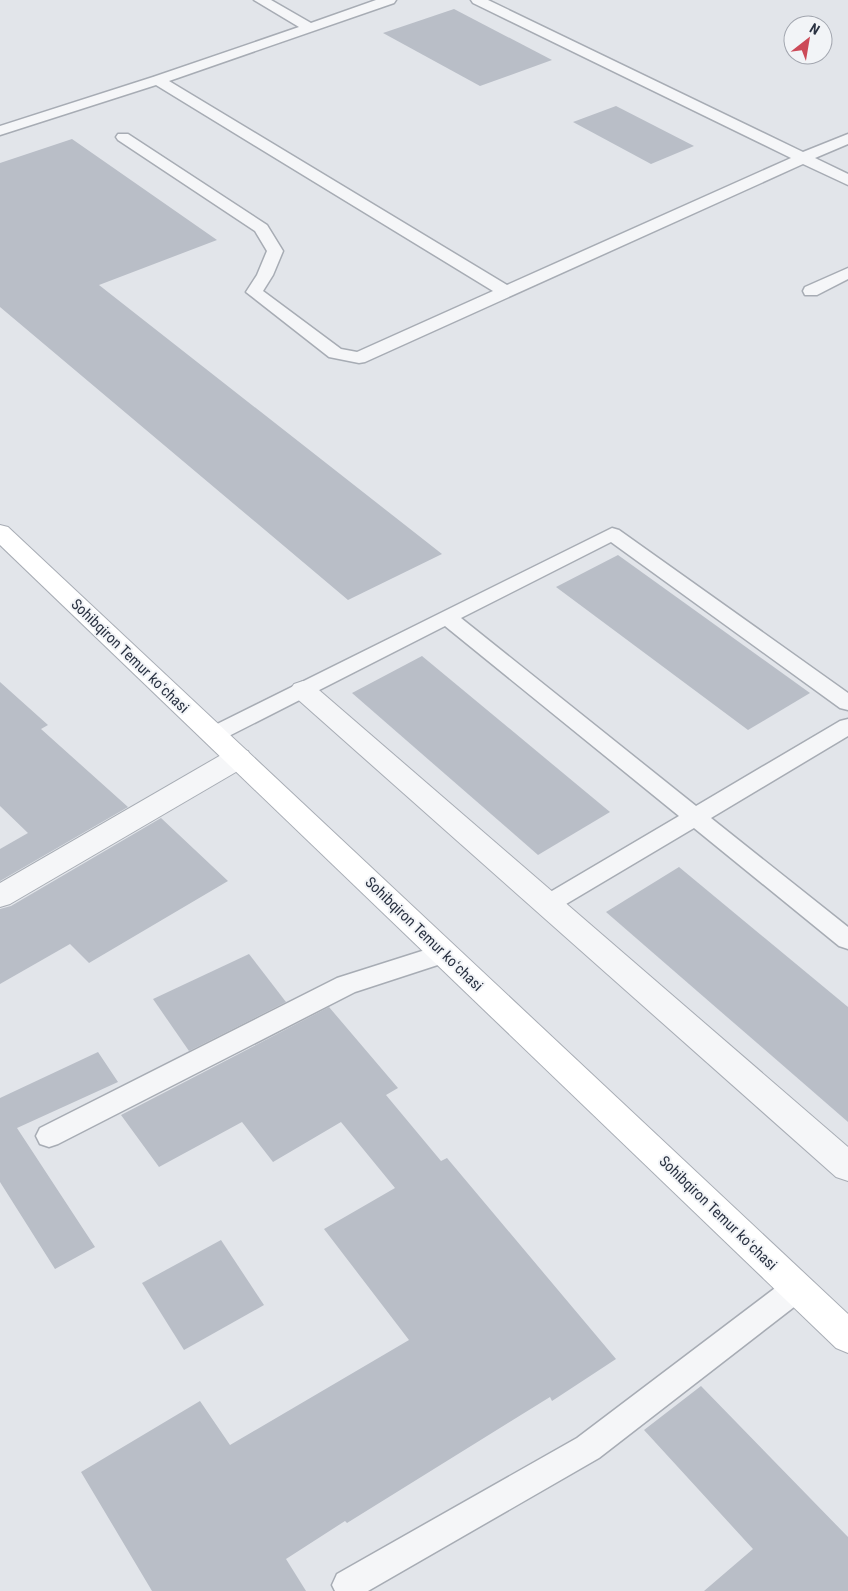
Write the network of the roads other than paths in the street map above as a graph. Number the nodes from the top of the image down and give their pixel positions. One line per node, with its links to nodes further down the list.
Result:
1 (261, 0): 4 (lane)
2 (389, 0): 4 (lane)
3 (478, 0): 9 (lane)
4 (309, 27): 5 (lane)
5 (158, 80): 6 (lane); 13 (lane)
6 (0, 132)
7 (122, 137): 13 (lane)
8 (848, 138): 9 (lane)
9 (804, 158): 10 (lane); 13 (lane)
10 (848, 180)
11 (848, 273): 12 (lane)
12 (810, 291)
13 (506, 292)
14 (0, 532): 19 (main road, Sohibqiron Temur koʻchasi)
15 (447, 617): 16 (lane); 17 (lane); 21 (lane)
16 (303, 690): 19 (lane); 23 (street)
17 (848, 703)
18 (848, 726): 21 (lane)
19 (213, 735): 20 (main road, Sohibqiron Temur koʻchasi)
20 (238, 758): 22 (street); 25 (main road, Sohibqiron Temur koʻchasi)
21 (696, 817): 23 (lane); 24 (lane)
22 (0, 896)
23 (548, 904): 27 (street)
24 (848, 940)
25 (444, 953): 26 (lane); 28 (main road, Sohibqiron Temur koʻchasi)
26 (49, 1136)
27 (848, 1167)
28 (797, 1288): 29 (main road, Sohibqiron Temur koʻchasi); 30 (lane)
29 (848, 1337)
30 (348, 1585)

